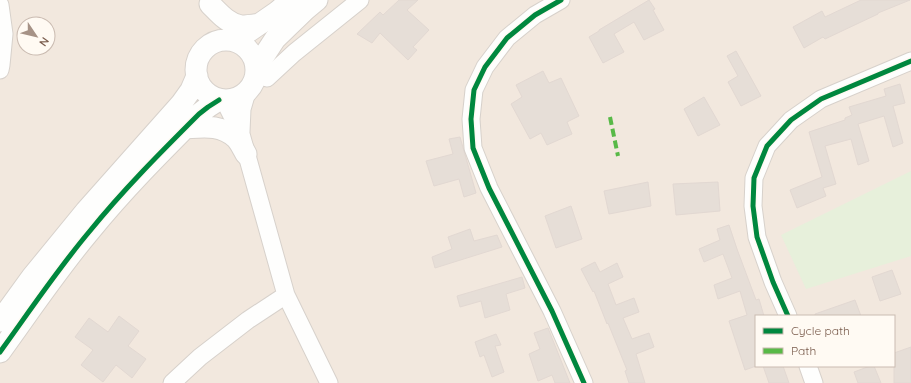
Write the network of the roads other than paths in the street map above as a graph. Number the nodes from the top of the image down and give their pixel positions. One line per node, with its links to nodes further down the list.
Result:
1 (291, 0): 7 (street)
2 (318, 0): 12 (street)
3 (360, 0): 12 (street)
4 (560, 0): 25 (street)
5 (209, 1): 7 (street); 8 (street); 9 (street)
6 (0, 5): 11 (street)
7 (260, 24): 8 (street)
8 (232, 41): 9 (street); 12 (street)
9 (205, 49): 13 (street)
10 (911, 60): 19 (street)
11 (0, 70)
12 (262, 73): 14 (street)
13 (197, 76): 15 (street); 20 (street)
14 (247, 92): 15 (street); 17 (street)
15 (222, 100): 16 (street); 17 (street)
16 (185, 128): 17 (street); 21 (street)
17 (244, 144): 18 (street)
18 (286, 295): 23 (street); 24 (street)
19 (788, 315)
20 (0, 321)
21 (0, 352)
22 (808, 367): 26 (street)
23 (172, 383)
24 (329, 383)
25 (584, 383)
26 (814, 383)

